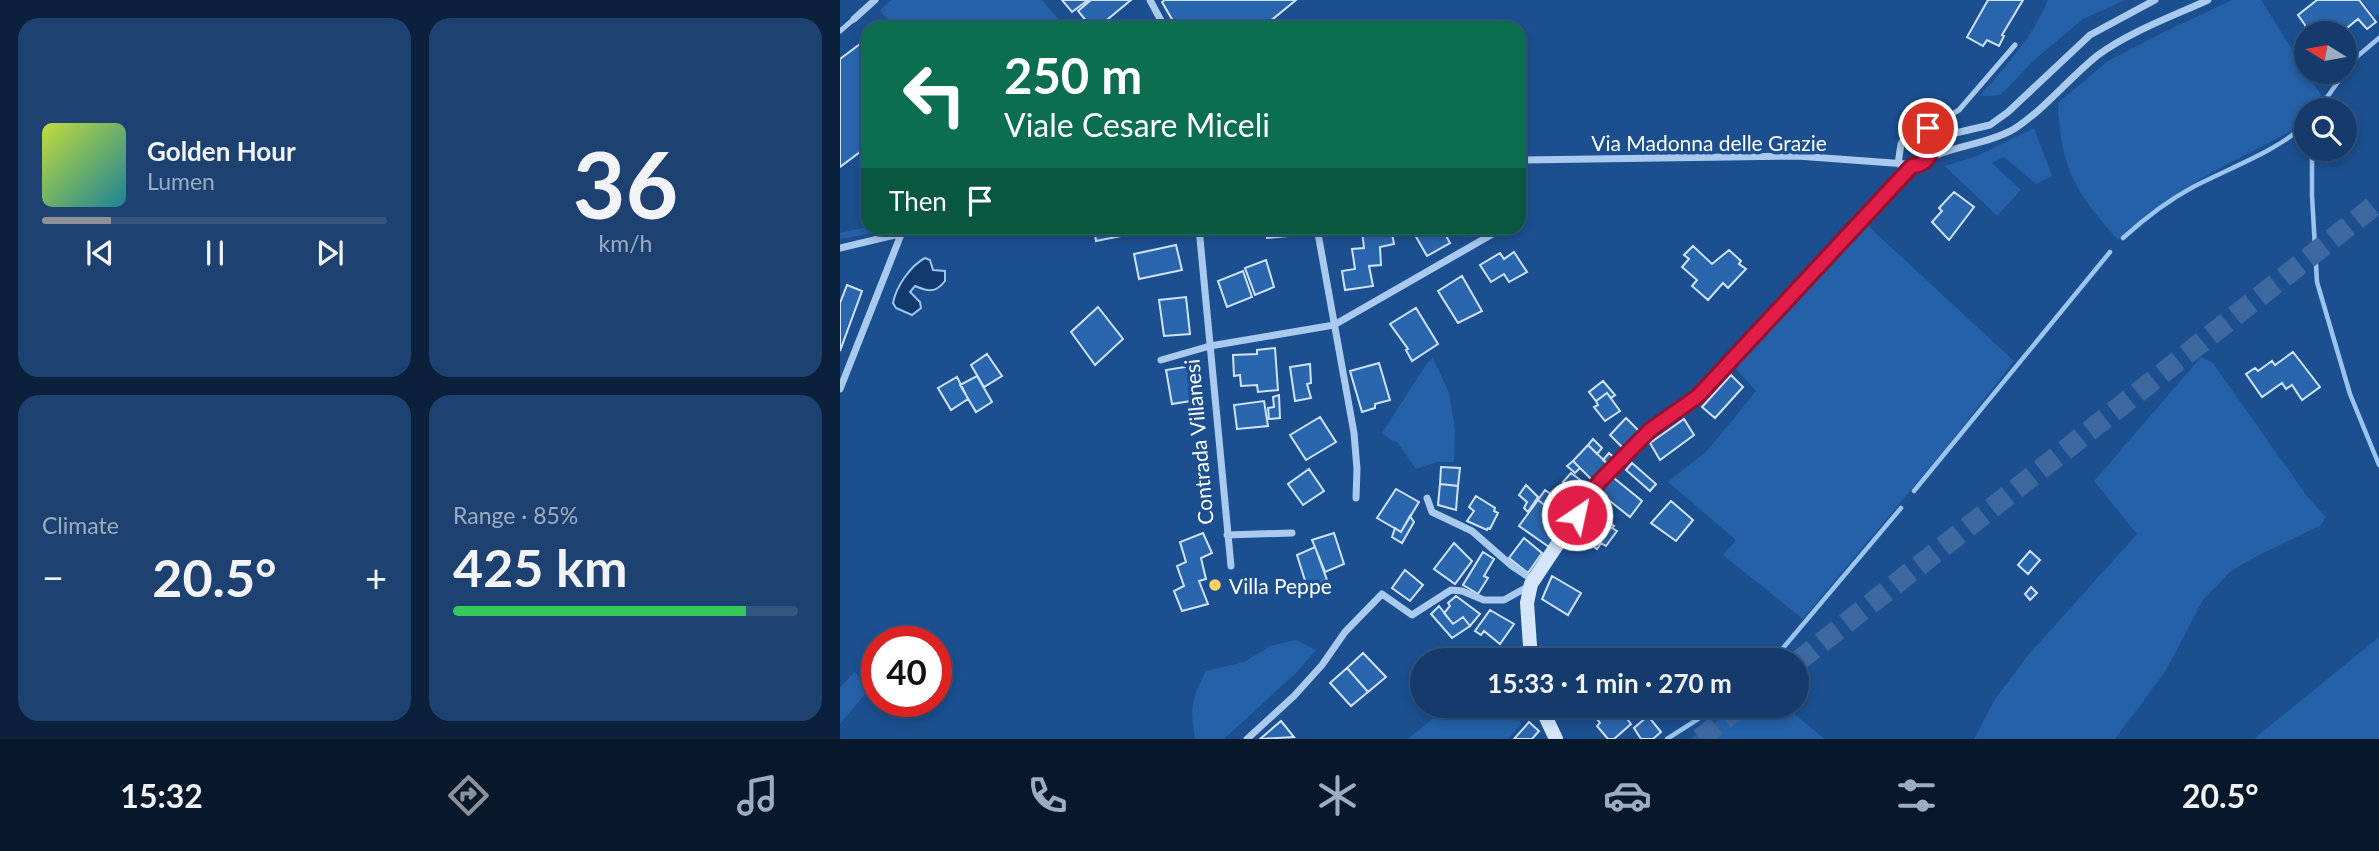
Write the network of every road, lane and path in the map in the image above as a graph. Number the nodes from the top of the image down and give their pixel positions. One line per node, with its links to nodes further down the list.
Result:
1 (875, 0): 5 (street)
2 (1150, 0): 6 (street)
3 (2155, 0): 10 (street)
4 (2208, 0): 11 (street)
5 (854, 19): 7 (lane)
6 (1161, 21)
7 (840, 31)
8 (2015, 45): 9 (lane)
9 (1928, 128): 10 (street); 13 (street)
10 (1937, 132): 11 (street)
11 (1929, 158): 13 (street)
12 (1526, 160): 13 (street, Via Madonna delle Grazie)
13 (1905, 165): 29 (street)
14 (890, 235): 19 (street)
15 (901, 235): 23 (street)
16 (1200, 235): 21 (street, Contrada Villanesi)
17 (1318, 235): 20 (street)
18 (1491, 235): 20 (street, Contrada Villanesi)
19 (840, 248)
20 (1334, 325): 21 (street, Contrada Villanesi); 24 (street)
21 (1210, 346): 22 (street, Contrada Villanesi); 27 (street, Contrada Villanesi)
22 (1161, 360)
23 (840, 389)
24 (1356, 498)
25 (1427, 498): 29 (street)
26 (1292, 533): 27 (street, Contrada Villanesi)
27 (1227, 534): 28 (street, Contrada Villanesi)
28 (1231, 566)
29 (1533, 582): 30 (street); 32 (street)
30 (1530, 648)
31 (1546, 718): 33 (street)
32 (1247, 739)
33 (1556, 739)

